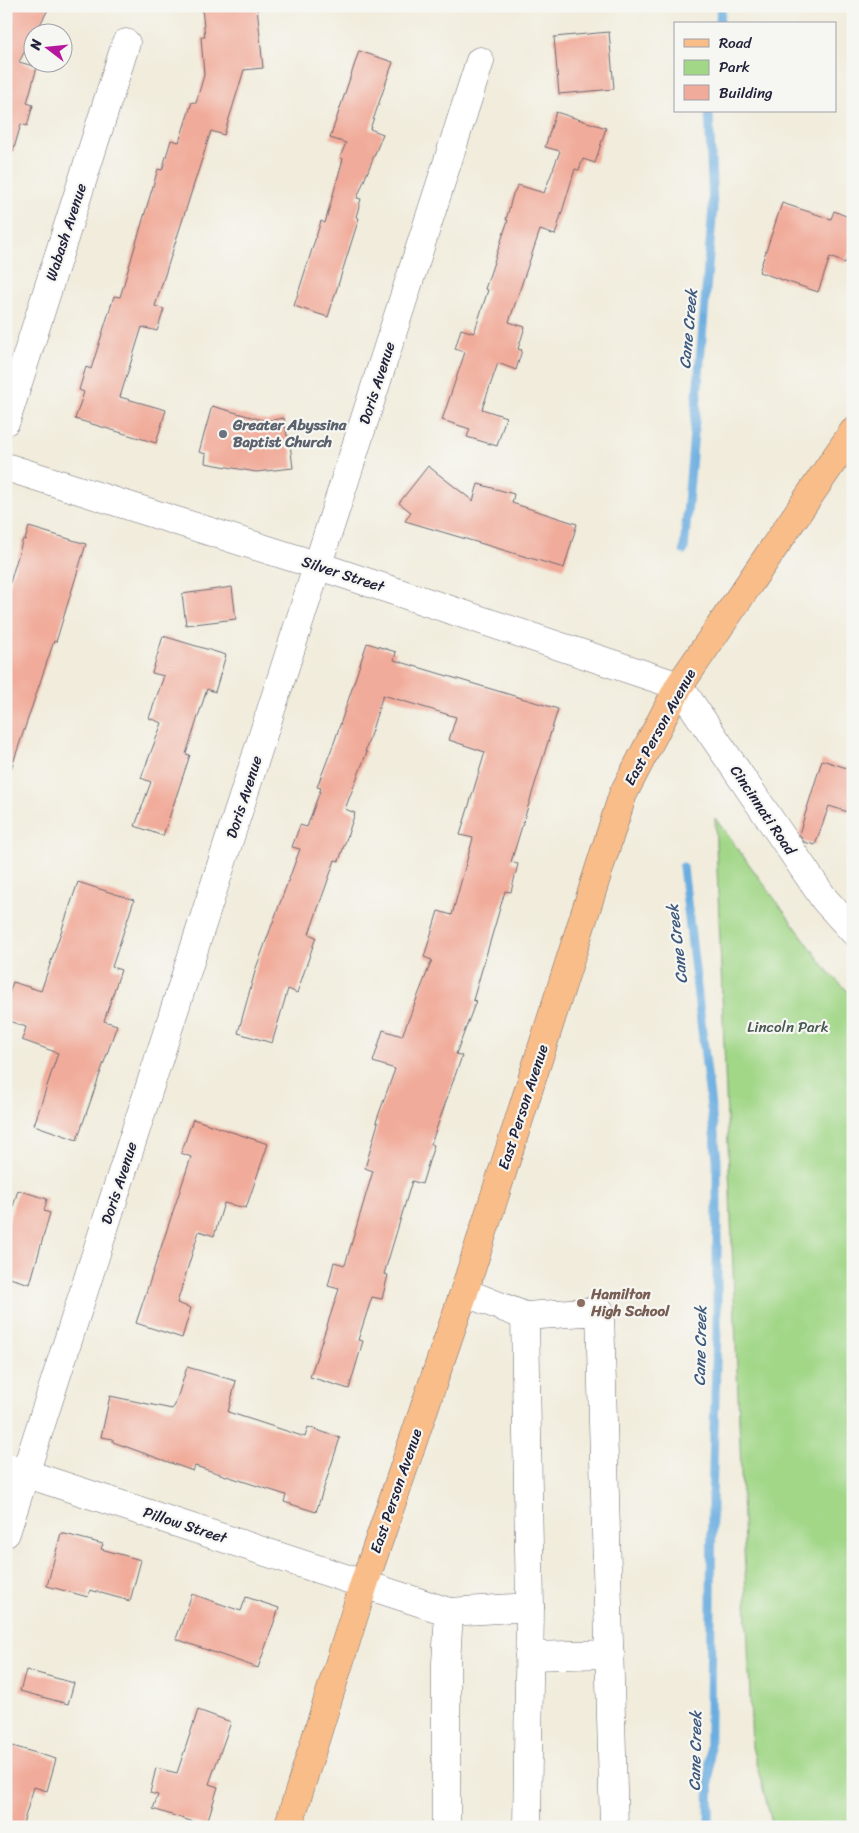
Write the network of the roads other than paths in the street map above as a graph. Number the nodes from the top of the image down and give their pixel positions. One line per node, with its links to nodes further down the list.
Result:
1 (126, 43): 3 (street, Wabash Avenue)
2 (480, 61): 6 (street, Doris Avenue)
3 (6, 421)
4 (853, 432): 7 (main road, East Person Avenue)
5 (6, 467): 6 (street, Silver Street)
6 (319, 566): 7 (street, Silver Street); 11 (street, Doris Avenue)
7 (679, 686): 8 (street, Cincinnati Road); 9 (main road, East Person Avenue)
8 (853, 931)
9 (464, 1292): 10 (street); 13 (main road, East Person Avenue)
10 (525, 1316): 14 (street); 16 (street)
11 (16, 1470): 12 (street, Doris Avenue); 13 (street, Pillow Street)
12 (6, 1533)
13 (364, 1584): 15 (street, Pillow Street); 18 (main road, East Person Avenue)
14 (530, 1607): 15 (street); 17 (street)
15 (450, 1612): 19 (street)
16 (610, 1654): 17 (street); 21 (street)
17 (529, 1656): 20 (street)
18 (288, 1827)
19 (446, 1827)
20 (527, 1827)
21 (614, 1827)

